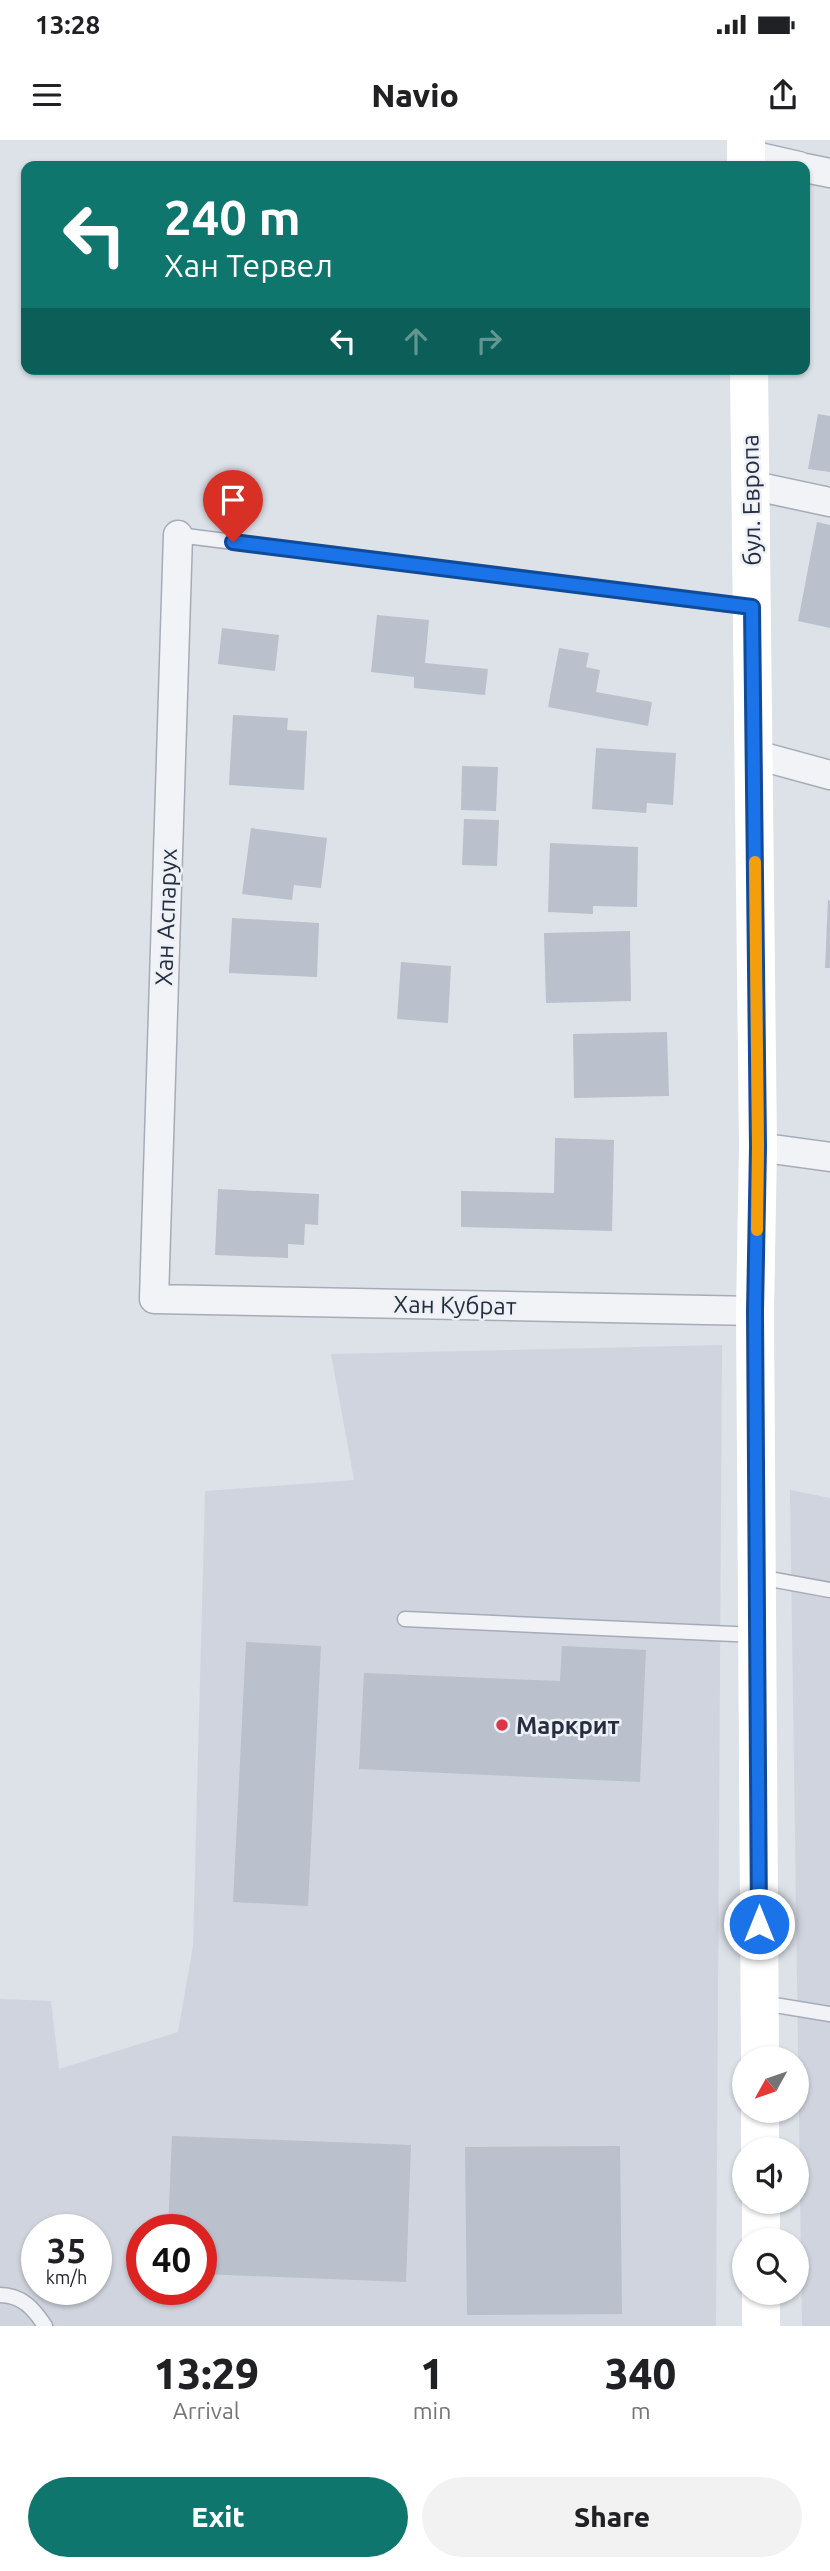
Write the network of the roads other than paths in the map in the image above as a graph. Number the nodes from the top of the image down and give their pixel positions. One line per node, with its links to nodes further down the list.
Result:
1 (746, 154): 2 (street)
2 (777, 161)
3 (810, 169): 4 (street)
4 (830, 173)
5 (749, 375): 6 (street, бул. Европа)
6 (750, 485): 7 (street); 9 (street, бул. Европа)
7 (830, 502)
8 (178, 535): 9 (lane); 14 (street, Хан Аспарух)
9 (752, 607): 10 (street, бул. Европа)
10 (754, 754): 11 (street); 12 (street, бул. Европа)
11 (830, 775)
12 (758, 1147): 13 (street); 15 (street, бул. Европа)
13 (830, 1157)
14 (154, 1299): 15 (street, Хан Кубрат)
15 (755, 1311): 16 (street, бул. Европа)
16 (757, 1577): 17 (lane); 19 (street, бул. Европа)
17 (830, 1590)
18 (404, 1619): 19 (lane)
19 (757, 1635): 20 (street, бул. Европа)
20 (760, 2003): 21 (lane); 22 (street, бул. Европа)
21 (830, 2014)
22 (760, 2046)
23 (0, 2295): 25 (lane)
24 (761, 2305): 26 (street)
25 (45, 2326)
26 (761, 2326)

